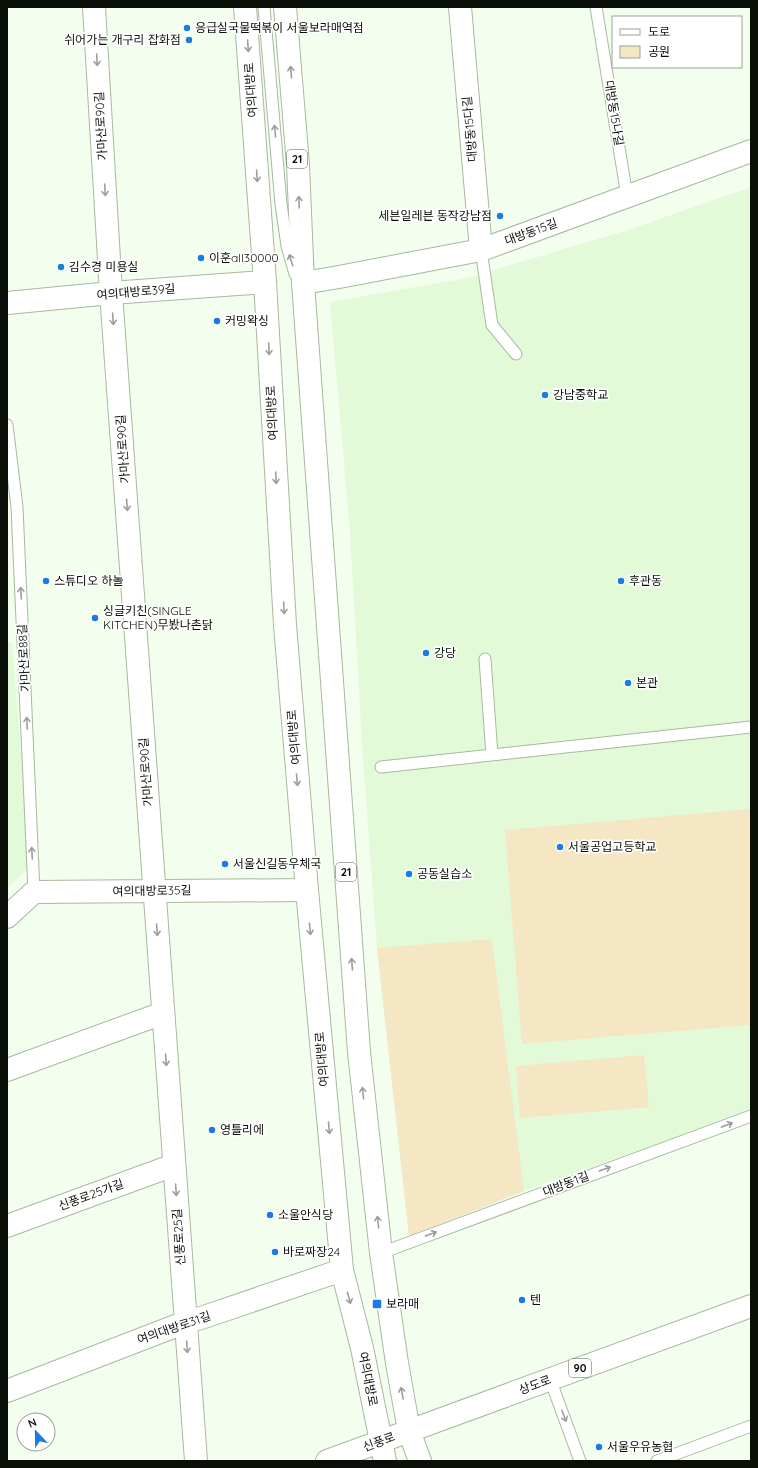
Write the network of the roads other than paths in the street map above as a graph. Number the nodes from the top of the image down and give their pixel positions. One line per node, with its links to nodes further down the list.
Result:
1 (94, 7): 11 (street, 가마산로90길, one-way to 11)
2 (285, 7): 10 (street, 21, one-way to 2)
3 (460, 7): 8 (street, 대방동15다길)
4 (596, 7): 7 (lane, 대방동15나길)
5 (249, 9): 9 (street, 여의대방로, one-way to 9); 13 (lane, one-way to 5)
6 (751, 151): 7 (street, 대방동15길)
7 (627, 196): 8 (street, 대방동15길)
8 (481, 250): 10 (street, 대방동15길); 14 (lane)
9 (265, 282): 11 (street, 여의대방로39길); 20 (street, 여의대방로, one-way to 20)
10 (303, 283): 13 (street, 21)
11 (111, 293): 12 (street, 여의대방로39길); 21 (street, 가마산로90길, one-way to 21)
12 (7, 303)
13 (305, 311): 29 (street, 21, one-way to 13)
14 (516, 354)
15 (7, 425): 22 (lane, 가마산로88길, one-way to 15)
16 (485, 659): 18 (lane)
17 (751, 728): 18 (lane)
18 (492, 755): 19 (lane)
19 (381, 767)
20 (306, 890): 21 (street, 여의대방로35길); 30 (street, 여의대방로, one-way to 30)
21 (154, 891): 22 (street, 여의대방로35길); 24 (street, 신풍로25길, one-way to 24)
22 (34, 892): 23 (street)
23 (7, 917)
24 (163, 1013): 25 (street); 27 (street, 신풍로25길, one-way to 27)
25 (7, 1070)
26 (751, 1116): 29 (lane, 대방동1길, one-way to 26)
27 (174, 1165): 28 (street, 신풍로25가길); 32 (street, 신풍로25길, one-way to 32)
28 (7, 1226)
29 (381, 1253): 36 (street, 21, one-way to 29)
30 (342, 1270): 32 (street, 여의대방로31길); 37 (street, 여의대방로, one-way to 37)
31 (751, 1306): 33 (street, 상도로 / 90)
32 (186, 1322): 34 (street, 여의대방로31길); 38 (street, 신풍로25길, one-way to 38)
33 (550, 1380): 36 (street, 상도로 / 90); 42 (lane, one-way to 42)
34 (7, 1390)
35 (751, 1426): 43 (lane)
36 (409, 1431): 37 (street, 신풍로 / 90); 41 (street, 21)
37 (383, 1451): 39 (street, 신풍로 / 90); 40 (lane)
38 (196, 1461)
39 (326, 1461)
40 (392, 1461)
41 (420, 1461)
42 (580, 1461)
43 (657, 1461)

